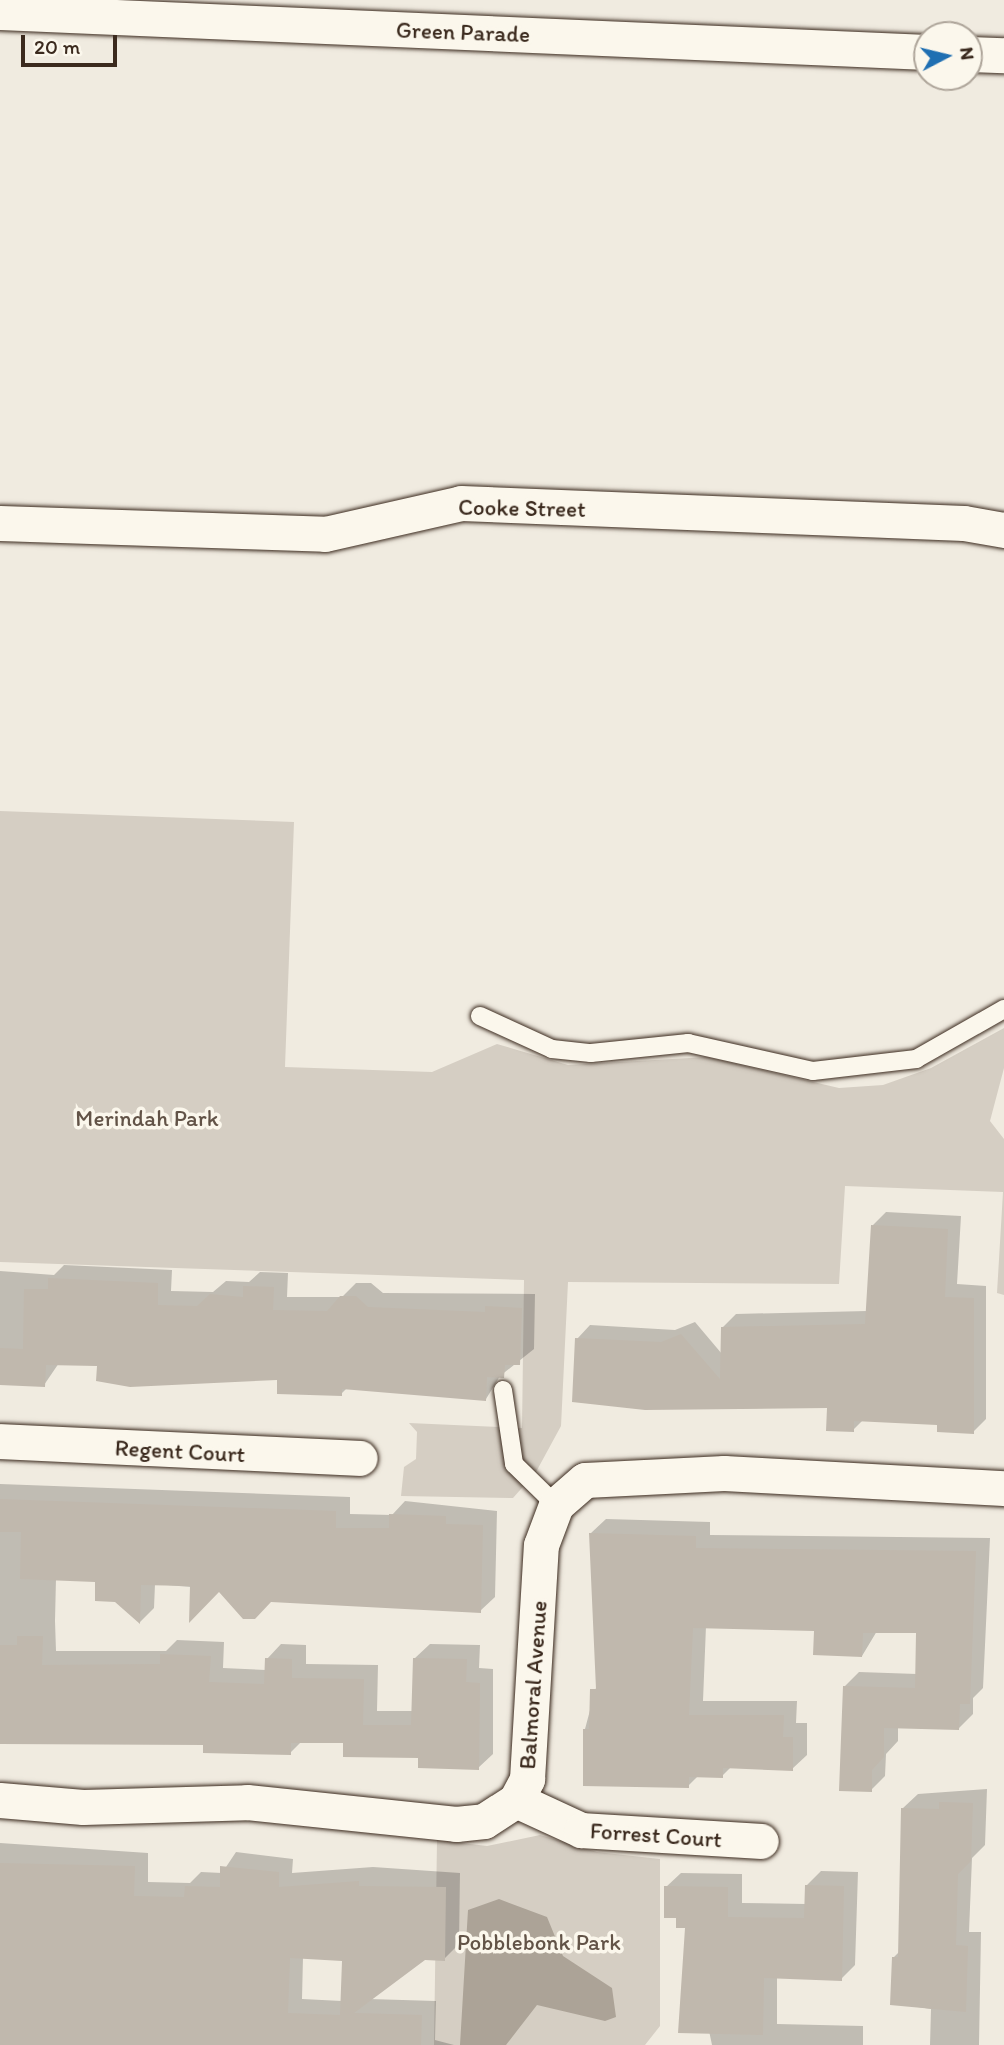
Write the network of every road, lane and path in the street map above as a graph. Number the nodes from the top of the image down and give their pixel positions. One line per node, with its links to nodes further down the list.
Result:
1 (84, 8): 2 (street, Green Parade); 3 (street, Green Parade)
2 (0, 12)
3 (913, 51)
4 (983, 54): 5 (street)
5 (1004, 55)
6 (1004, 519): 8 (street, Cooke Street)
7 (0, 523): 8 (street, Cooke Street)
8 (964, 523): 9 (street, Cooke Street)
9 (1004, 530)
10 (1004, 1009): 11 (lane)
11 (480, 1016)
12 (503, 1390): 16 (lane)
13 (0, 1441): 14 (street, Regent Court)
14 (360, 1458)
15 (1004, 1488): 16 (street, Balmoral Avenue)
16 (556, 1505): 18 (street, Balmoral Avenue)
17 (0, 1800): 18 (street, Balmoral Avenue)
18 (516, 1800): 19 (street, Forrest Court)
19 (761, 1841)

